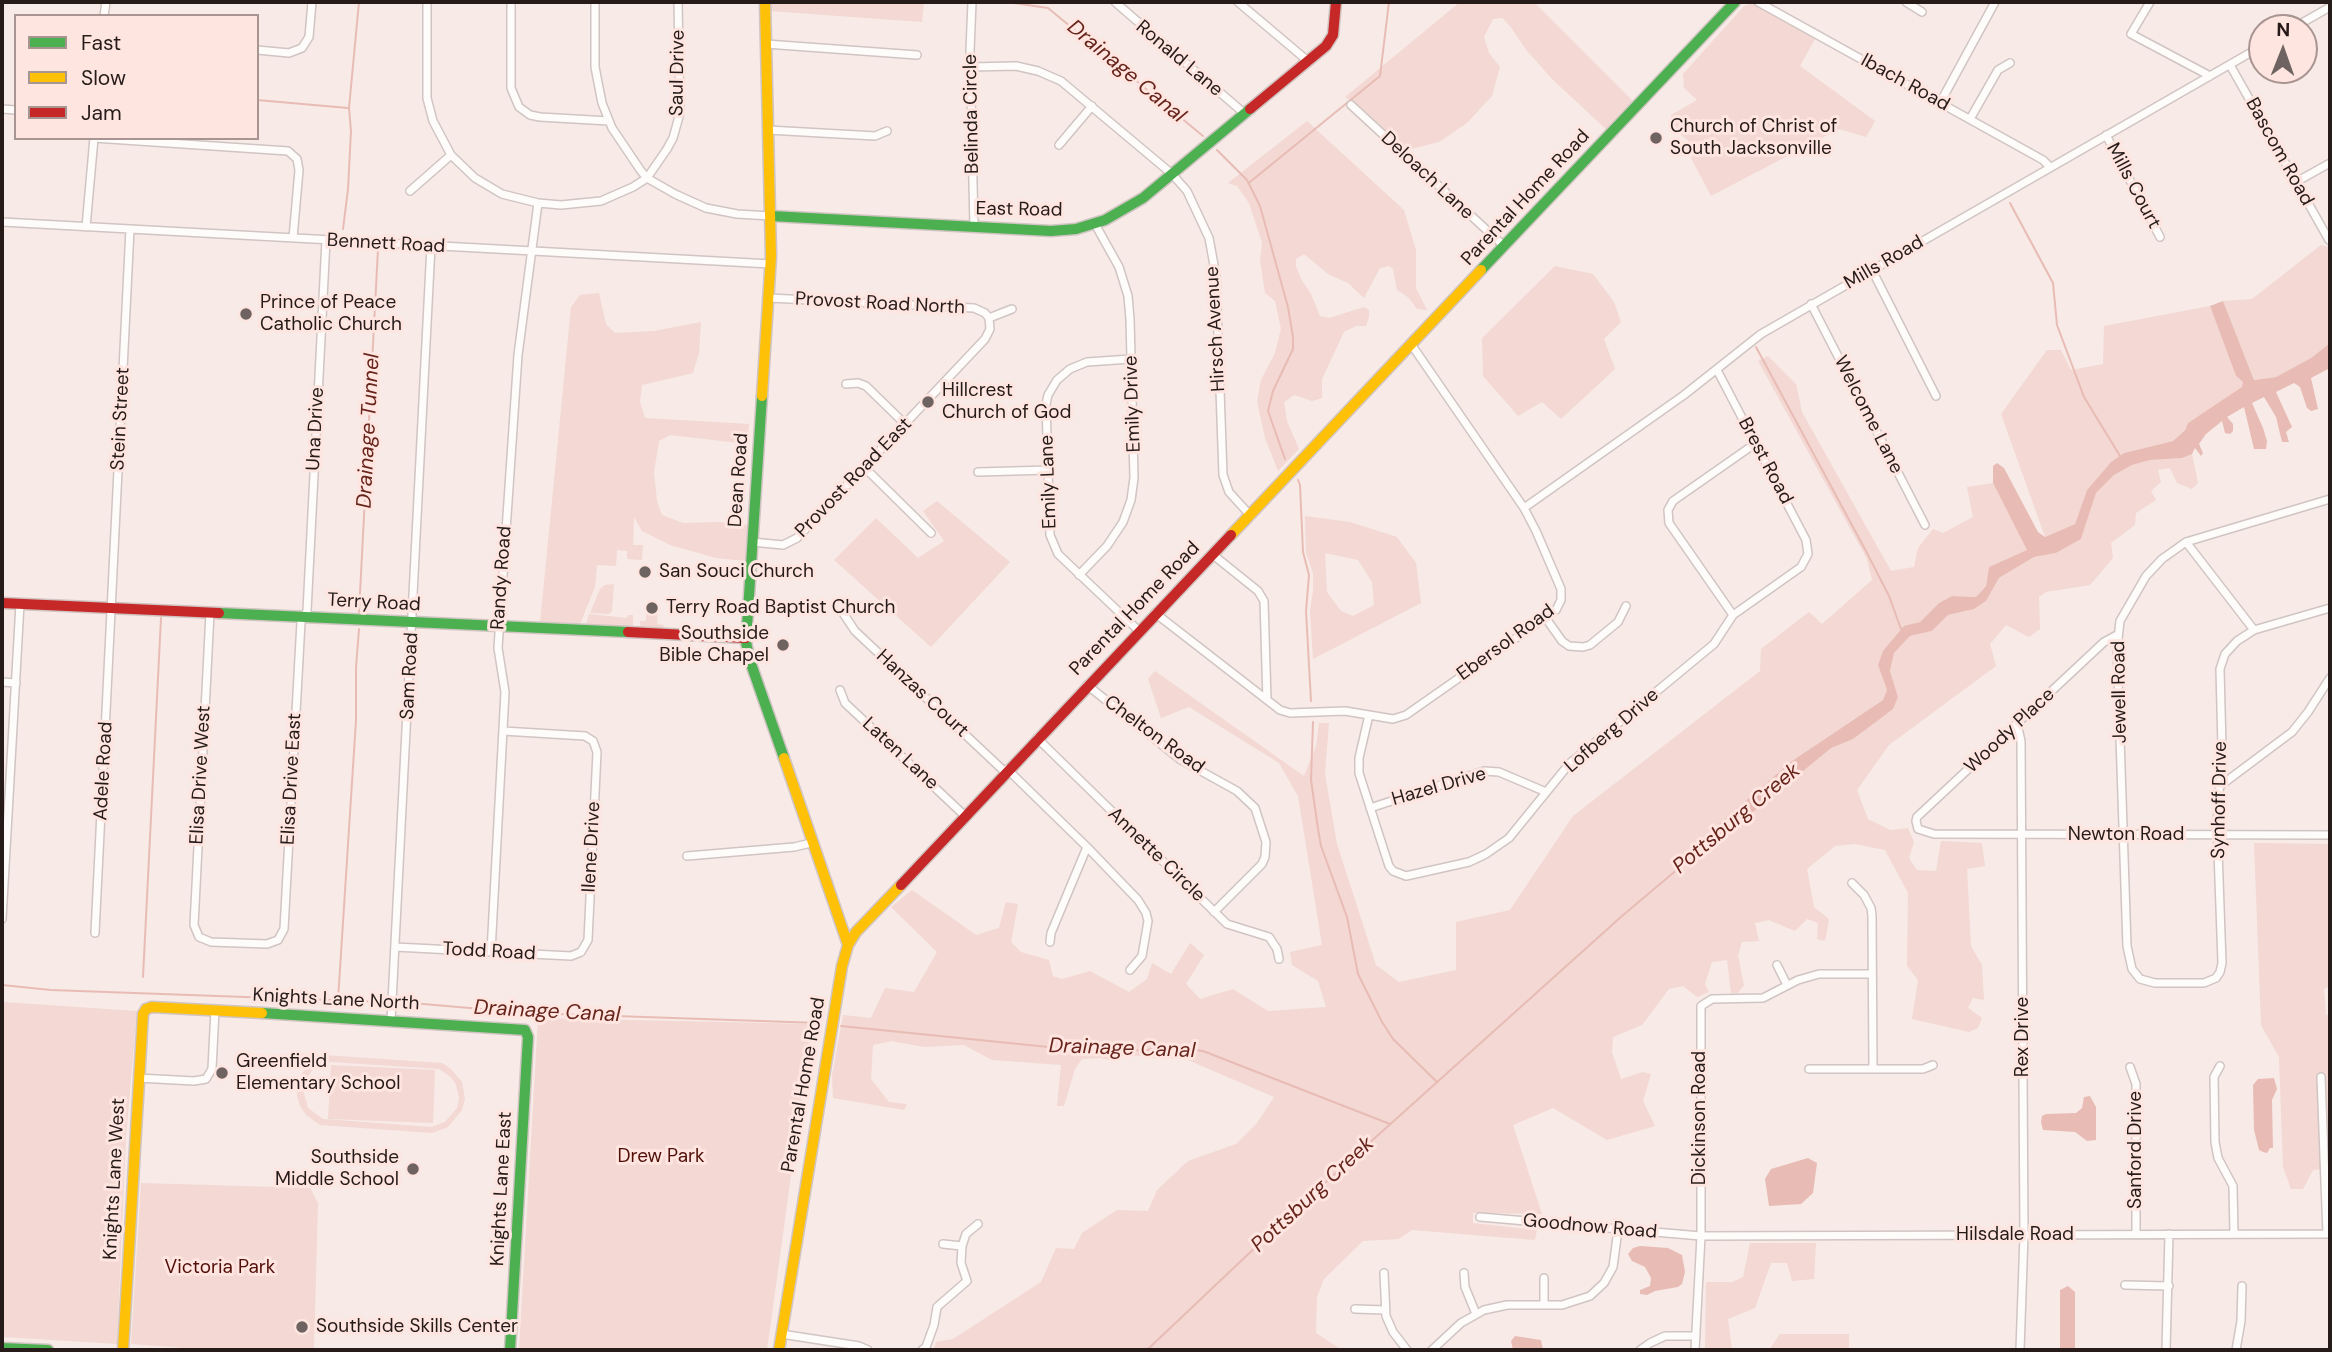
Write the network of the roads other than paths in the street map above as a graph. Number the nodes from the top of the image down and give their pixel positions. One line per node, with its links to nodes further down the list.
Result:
1 (312, 2): 18 (street)
2 (427, 2): 38 (street)
3 (511, 2): 31 (street)
4 (595, 2): 31 (street)
5 (678, 2): 42 (street, Saul Drive)
6 (765, 2): 17 (street, Dean Road)
7 (972, 2): 24 (street, Belinda Circle)
8 (1115, 2): 29 (street, Ronald Lane)
9 (1238, 2): 21 (street)
10 (1336, 2): 21 (street, East Road)
11 (1735, 2): 57 (street, Parental Home Road)
12 (1758, 2): 26 (street, Ibach Road)
13 (1906, 2): 16 (street)
14 (1995, 2): 26 (street)
15 (2150, 2): 25 (street)
16 (1922, 12)
17 (766, 44): 20 (street); 32 (street, Dean Road)
18 (259, 50)
19 (2248, 54): 23 (street, Mills Road)
20 (917, 55)
21 (1309, 62): 29 (street, East Road)
22 (2010, 62): 30 (street)
23 (2230, 65): 25 (street, Mills Road); 43 (street, Bascom Road)
24 (970, 66): 28 (street, Hirsch Avenue); 50 (street, Belinda Circle)
25 (2210, 76): 34 (street, Mills Road)
26 (1940, 103): 30 (street, Ibach Road)
27 (1351, 105): 57 (street, Deloach Lane)
28 (1092, 106): 37 (street); 41 (street, Hirsch Avenue)
29 (1245, 114): 41 (street, East Road)
30 (1970, 120): 40 (street, Ibach Road)
31 (609, 121): 42 (street)
32 (768, 130): 33 (street); 46 (street, Dean Road)
33 (887, 131)
34 (2106, 135): 40 (street, Mills Road); 52 (street, Mills Court)
35 (94, 140): 49 (street)
36 (124, 140): 53 (street)
37 (1059, 145)
38 (451, 155): 44 (street); 45 (street)
39 (2330, 163): 43 (street)
40 (2050, 167): 60 (street, Mills Road)
41 (1172, 174): 48 (street, East Road); 77 (street, Hirsch Avenue)
42 (648, 178): 45 (street); 46 (street)
43 (2296, 183): 55 (street, Bascom Road)
44 (410, 191)
45 (538, 203): 58 (street, Randy Road)
46 (771, 216): 50 (street, East Road); 59 (street, Dean Road)
47 (2, 222): 49 (street, Bennett Road)
48 (1095, 224): 50 (street, East Road); 66 (street, Emily Drive)
49 (86, 227): 51 (street, Bennett Road)
50 (974, 227)
51 (130, 229): 53 (street, Bennett Road); 88 (street, Stein Street)
52 (2160, 237)
53 (293, 238): 54 (street, Bennett Road)
54 (326, 240): 56 (street, Bennett Road); 94 (street, Una Drive)
55 (2329, 240)
56 (431, 246): 58 (street, Bennett Road); 96 (street, Sam Road)
57 (1504, 246): 65 (street, Parental Home Road)
58 (531, 252): 59 (street, Bennett Road); 97 (street, Randy Road)
59 (771, 264): 61 (street, Dean Road)
60 (1872, 270): 62 (street, Mills Road); 69 (street)
61 (769, 298): 64 (street, Provost Road North); 80 (street, Dean Road)
62 (1811, 304): 67 (street, Mills Road); 78 (street, Welcome Lane)
63 (1013, 309): 64 (street)
64 (989, 318): 70 (street, Provost Road East)
65 (1411, 344): 76 (street, Ebersol Road); 77 (street, Parental Home Road)
66 (1132, 359): 73 (street, Emily Lane); 84 (street, Emily Drive)
67 (1717, 370): 71 (street, Brest Road); 76 (street, Mills Road)
68 (846, 384): 70 (street)
69 (1936, 396)
70 (905, 424): 72 (street, Provost Road East)
71 (1756, 443): 83 (street, Brest Road); 93 (street)
72 (864, 467): 79 (street); 80 (street, Provost Road East)
73 (1048, 470): 74 (street); 84 (street, Emily Lane)
74 (978, 472)
75 (2330, 499): 81 (street, Jewell Road)
76 (1524, 508): 95 (street, Ebersol Road)
77 (1249, 514): 82 (street, Parental Home Road)
78 (1925, 525)
79 (931, 533)
80 (752, 542): 101 (street, Dean Road)
81 (2186, 542): 98 (street); 100 (street, Jewell Road)
82 (1212, 554): 92 (street, Parental Home Road); 107 (street)
83 (1808, 554): 93 (street, Lofberg Drive)
84 (1079, 575): 99 (street, Emily Lane)
85 (2, 603): 86 (street, Terry Road)
86 (20, 604): 88 (street, Terry Road); 104 (street)
87 (1626, 606): 95 (street)
88 (112, 608): 90 (street, Terry Road); 128 (street, Adele Road)
89 (2330, 608): 98 (street, Synhoff Drive)
90 (210, 613): 94 (street, Terry Road); 129 (street, Elisa Drive West)
91 (843, 613): 112 (street, Hanzas Court)
92 (1156, 613): 99 (street, Parental Home Road); 107 (street)
93 (1732, 615): 114 (street, Lofberg Drive)
94 (303, 617): 96 (street, Terry Road); 129 (street, Elisa Drive East)
95 (1545, 617): 108 (street, Ebersol Road)
96 (413, 622): 97 (street, Terry Road); 132 (street, Sam Road)
97 (499, 626): 101 (street, Terry Road); 110 (street, Randy Road)
98 (2254, 630): 113 (street, Synhoff Drive)
99 (1139, 631): 105 (street, Parental Home Road)
100 (2118, 635): 109 (street, Woody Place); 119 (street, Jewell Road)
101 (746, 638): 122 (street, Dean Road)
102 (2330, 678): 113 (street)
103 (2, 682): 104 (street)
104 (16, 683): 127 (street)
105 (1087, 685): 111 (street, Parental Home Road); 126 (street, Chelton Road)
106 (840, 690): 116 (street, Laten Lane)
107 (1267, 700): 108 (street)
108 (1369, 715): 115 (street)
109 (2017, 724): 117 (street, Woody Place); 118 (street, Rex Drive)
110 (503, 731): 133 (street, Ilene Drive); 134 (street, Randy Road)
111 (1037, 738): 112 (street, Parental Home Road); 126 (street, Annette Circle)
112 (1006, 771): 116 (street, Parental Home Road); 123 (street, Hanzas Court)
113 (2220, 786): 120 (street, Synhoff Drive)
114 (1546, 792): 115 (street, Hazel Drive); 115 (street, Lofberg Drive)
115 (1370, 808)
116 (964, 815): 131 (street, Parental Home Road)
117 (1923, 832): 118 (street, Newton Road)
118 (2021, 834): 119 (street, Newton Road); 156 (street, Rex Drive)
119 (2124, 835): 120 (street, Newton Road); 140 (street, Jewell Road)
120 (2217, 835): 121 (street, Newton Road); 140 (street, Synhoff Drive)
121 (2330, 835)
122 (811, 843): 124 (street); 131 (street, Dean Road)
123 (1087, 847): 130 (street); 138 (street, Hanzas Court)
124 (687, 856)
125 (1852, 883): 139 (street)
126 (1214, 912): 136 (street, Annette Circle)
127 (2, 919)
128 (95, 933)
129 (278, 940)
130 (1049, 942)
131 (848, 945): 174 (street, Parental Home Road)
132 (396, 947): 134 (street, Todd Road); 144 (street, Sam Road)
133 (581, 951): 134 (street, Todd Road); 135 (street)
134 (491, 953)
135 (588, 959)
136 (1279, 959)
137 (1777, 965): 141 (street)
138 (1130, 970)
139 (1872, 974): 141 (street); 150 (street)
140 (2135, 974)
141 (1787, 985): 161 (street, Dickinson Road)
142 (145, 1010): 143 (street, Knights Lane North); 152 (street, Knights Lane West)
143 (215, 1010): 144 (street, Knights Lane North); 152 (street)
144 (391, 1021): 145 (street, Knights Lane North)
145 (525, 1031): 179 (street, Knights Lane East)
146 (1933, 1065): 150 (street)
147 (2220, 1066): 159 (street)
148 (2130, 1067): 157 (street, Sanford Drive)
149 (1808, 1069): 150 (street)
150 (1873, 1069)
151 (2321, 1077): 160 (street)
152 (138, 1078): 178 (street, Knights Lane West)
153 (1479, 1217): 155 (street, Goodnow Road)
154 (978, 1224): 163 (street)
155 (1618, 1230): 161 (street, Goodnow Road); 170 (street)
156 (2024, 1234): 157 (street, Hilsdale Road); 161 (street, Hilsdale Road); 187 (street, Rex Drive)
157 (2136, 1234): 158 (street, Hilsdale Road)
158 (2169, 1234): 159 (street, Hilsdale Road); 168 (street)
159 (2234, 1234): 160 (street, Hilsdale Road)
160 (2329, 1234)
161 (1700, 1236): 175 (street, Dickinson Road)
162 (943, 1244): 163 (street)
163 (962, 1246): 182 (street)
164 (1384, 1273): 172 (street)
165 (1464, 1273): 173 (street)
166 (1544, 1279): 170 (street)
167 (2125, 1285): 168 (street)
168 (2169, 1286): 188 (street)
169 (2242, 1286): 189 (street)
170 (1544, 1304): 173 (street)
171 (1354, 1309): 172 (street)
172 (1385, 1310): 183 (street)
173 (1476, 1314): 184 (street)
174 (781, 1334): 180 (street, Parental Home Road); 181 (street)
175 (1696, 1336): 185 (street); 186 (street, Dickinson Road)
176 (2, 1348): 177 (street)
177 (48, 1350)
178 (123, 1350)
179 (510, 1350)
180 (779, 1350)
181 (868, 1350)
182 (922, 1350)
183 (1407, 1350)
184 (1432, 1350)
185 (1640, 1350)
186 (1695, 1350)
187 (2020, 1350)
188 (2166, 1350)
189 (2236, 1350)

